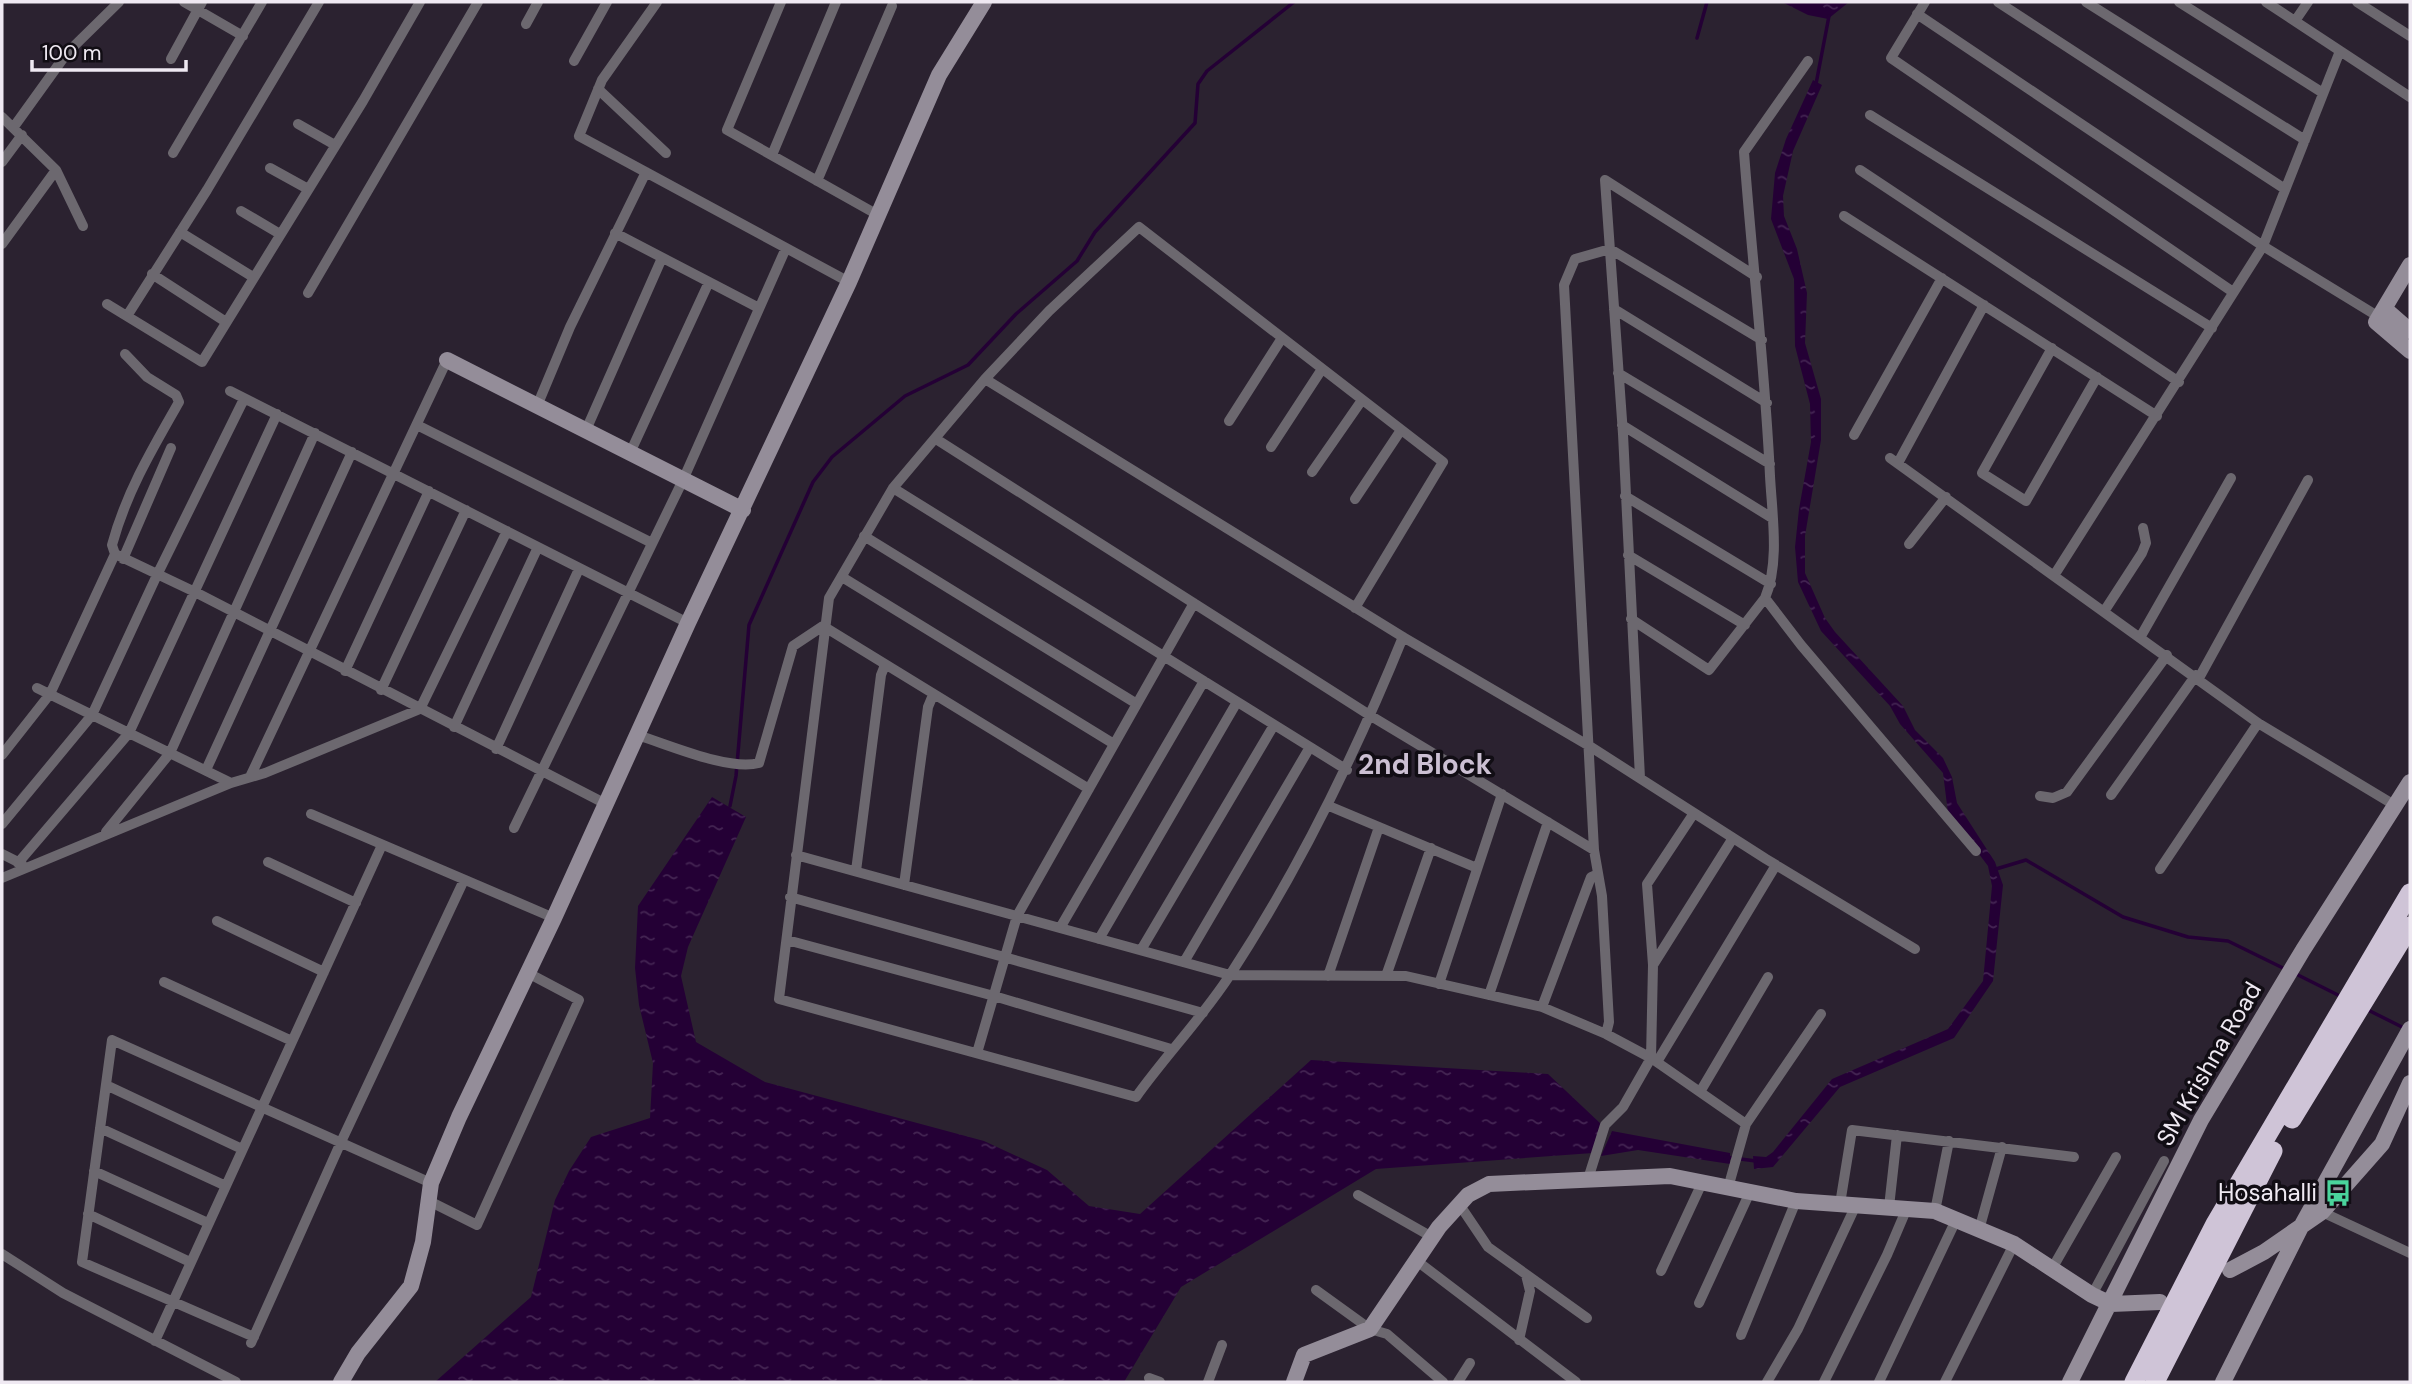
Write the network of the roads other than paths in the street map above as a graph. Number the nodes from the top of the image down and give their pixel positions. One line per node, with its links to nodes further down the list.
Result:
1 (119, 2): 37 (street)
2 (184, 2): 20 (street)
3 (262, 2): 25 (street)
4 (318, 2): 55 (street)
5 (420, 2): 39 (street)
6 (478, 2): 72 (street)
7 (538, 2): 24 (street)
8 (607, 2): 29 (street)
9 (657, 2): 31 (street)
10 (781, 2): 42 (street)
11 (836, 2): 42 (street)
12 (984, 2): 52 (street)
13 (1925, 2): 22 (street)
14 (1998, 2): 50 (street)
15 (2086, 2): 38 (street)
16 (2179, 2): 32 (street)
17 (2266, 2): 23 (street)
18 (2308, 2): 23 (street)
19 (2357, 2): 26 (street)
20 (200, 6): 25 (street); 28 (street)
21 (892, 6): 48 (street)
22 (1917, 14): 59 (street); 71 (street)
23 (2295, 21): 27 (street)
24 (526, 24)
25 (243, 36): 40 (street)
26 (2410, 36)
27 (2340, 51): 32 (street); 33 (street)
28 (171, 59)
29 (574, 61)
30 (1808, 61): 66 (street)
31 (598, 89): 41 (street); 47 (street)
32 (2323, 93): 38 (street)
33 (2410, 97)
34 (1870, 115): 80 (street)
35 (2, 117): 37 (street)
36 (298, 124): 39 (street)
37 (18, 132): 43 (street); 45 (street)
38 (2305, 140): 50 (street)
39 (335, 145): 49 (street)
40 (173, 153)
41 (666, 153)
42 (772, 155): 48 (street)
43 (2, 162)
44 (270, 168): 49 (street)
45 (56, 170): 54 (street); 58 (street)
46 (1860, 170): 92 (street)
47 (646, 172): 56 (street); 60 (street)
48 (817, 181): 52 (street)
49 (308, 189): 57 (street)
50 (2285, 189): 59 (street)
51 (242, 211): 57 (street)
52 (878, 215): 69 (street)
53 (1844, 216): 67 (street)
54 (83, 226)
55 (180, 232): 64 (street); 65 (street)
56 (615, 233): 62 (street); 97 (street)
57 (280, 234): 65 (street)
58 (2, 244)
59 (2263, 246): 71 (street); 78 (street)
60 (786, 248): 69 (street); 75 (street)
61 (1610, 249): 66 (street); 76 (street); 83 (street); 176 (street)
62 (662, 258): 68 (street); 103 (street)
63 (2410, 265): 78 (street)
64 (152, 274): 77 (street); 79 (street)
65 (253, 277): 79 (street)
66 (1757, 277): 83 (street)
67 (1942, 278): 74 (street); 106 (street)
68 (709, 282): 75 (street); 111 (street)
69 (849, 282): 124 (street)
70 (2410, 286): 78 (street)
71 (2233, 292): 80 (street)
72 (308, 293)
73 (107, 304): 77 (street)
74 (1984, 304): 84 (street); 121 (street)
75 (759, 308): 116 (street)
76 (1614, 309): 89 (street); 96 (street)
77 (127, 316): 79 (street)
78 (2385, 318): 81 (street); 85 (street)
79 (226, 322)
80 (2212, 328): 92 (street)
81 (2410, 331)
82 (1282, 338): 88 (street); 91 (street); 100 (street)
83 (1762, 340): 96 (street)
84 (2052, 348): 90 (street); 90 (street)
85 (2410, 351)
86 (125, 354): 133 (street)
87 (447, 360): 97 (street); 101 (street)
88 (1322, 369): 95 (street); 108 (street)
89 (1618, 373): 102 (street); 112 (street)
90 (2096, 377): 99 (street)
91 (985, 379): 107 (street); 143 (street)
92 (2179, 382): 99 (street)
93 (230, 391): 94 (street)
94 (244, 399): 98 (street); 136 (street)
95 (1362, 400): 104 (street); 113 (street)
96 (1767, 403): 112 (street)
97 (537, 405): 103 (street)
98 (277, 414): 105 (street); 139 (street)
99 (2157, 416): 135 (street)
100 (1229, 421)
101 (417, 425): 114 (street); 129 (street)
102 (1622, 425): 120 (street); 125 (street)
103 (586, 430): 111 (street)
104 (1401, 430): 122 (street); 143 (street)
105 (315, 433): 110 (street); 145 (street)
106 (1854, 435)
107 (936, 439): 118 (street); 142 (street)
108 (1271, 447)
109 (171, 448): 133 (street)
110 (352, 452): 114 (street); 150 (street)
111 (630, 453): 116 (street)
112 (1770, 464): 125 (street)
113 (1312, 472)
114 (394, 473): 119 (street); 153 (street)
115 (2231, 478): 151 (street)
116 (683, 480): 124 (street); 129 (street)
117 (2308, 480): 158 (street)
118 (893, 488): 128 (street); 155 (street)
119 (429, 491): 123 (street); 157 (street)
120 (1625, 496): 132 (street); 138 (street)
121 (1946, 497): 130 (street); 135 (street)
122 (1355, 499)
123 (466, 510): 127 (street); 161 (street)
124 (743, 510): 147 (street)
125 (1772, 518): 138 (street)
126 (2143, 528): 144 (street)
127 (507, 531): 131 (street); 166 (street)
128 (864, 536): 137 (street); 165 (street)
129 (652, 543): 140 (street)
130 (1909, 544)
131 (538, 547): 134 (street); 171 (street)
132 (1628, 555): 146 (street); 148 (street)
133 (119, 556): 136 (street); 162 (street)
134 (579, 569): 140 (street); 177 (street)
135 (2054, 574): 144 (street)
136 (157, 575): 139 (street); 167 (street)
137 (842, 577): 149 (street); 174 (street)
138 (1771, 584): 141 (street)
139 (195, 592): 145 (street); 172 (street)
140 (628, 593): 147 (street); 182 (street)
141 (1765, 598): 148 (street); 205 (street)
142 (1194, 603): 155 (street); 168 (street)
143 (1355, 608): 152 (street)
144 (2105, 610): 151 (street)
145 (233, 614): 150 (street); 178 (street)
146 (1631, 619): 148 (street); 184 (street)
147 (688, 623): 173 (street)
148 (1745, 625)
149 (823, 626): 156 (street); 173 (street); 207 (street)
150 (269, 632): 153 (street); 181 (street)
151 (2141, 636): 154 (street)
152 (1403, 637): 168 (street); 176 (street)
153 (311, 653): 157 (street); 183 (street)
154 (2167, 654): 158 (street); 190 (street)
155 (1164, 656): 159 (street); 165 (street)
156 (885, 665): 163 (street); 213 (street)
157 (345, 671): 161 (street)
158 (2197, 676): 169 (street); 189 (street)
159 (1204, 681): 164 (street); 224 (street)
160 (37, 688): 162 (street)
161 (381, 691): 166 (street)
162 (50, 694): 167 (street); 179 (street)
163 (933, 695): 187 (street); 217 (street)
164 (1237, 702): 170 (street); 226 (street)
165 (1137, 704): 174 (street)
166 (420, 709): 171 (street); 183 (street)
167 (92, 715): 172 (street); 197 (street)
168 (1371, 716): 180 (street); 188 (street)
169 (2258, 723): 193 (street); 212 (street)
170 (1274, 725): 175 (street); 229 (street)
171 (454, 727): 177 (street)
172 (129, 733): 178 (street); 209 (street)
173 (637, 735): 191 (street)
174 (1114, 744): 187 (street)
175 (1310, 747): 180 (street); 231 (street)
176 (1591, 747): 184 (street); 204 (street)
177 (496, 749): 182 (street)
178 (170, 753): 181 (street); 200 (street)
179 (2, 755)
180 (1347, 770): 192 (street)
181 (206, 771): 186 (street)
182 (541, 772): 191 (street); 199 (street)
183 (250, 777): 186 (street)
184 (1640, 778): 194 (street)
185 (2410, 782): 193 (street, SM Krishna Road)
186 (231, 783): 200 (street)
187 (1089, 789): 221 (street)
188 (1502, 794): 196 (street); 211 (street)
189 (2111, 795)
190 (2040, 796)
191 (606, 804): 222 (street)
192 (1329, 806): 198 (street); 235 (street)
193 (2396, 806): 302 (street, SM Krishna Road)
194 (1693, 813): 201 (street); 232 (street)
195 (311, 814): 202 (street)
196 (1548, 822): 204 (street); 241 (street)
197 (2, 824)
198 (1379, 827): 203 (street); 236 (street)
199 (514, 828)
200 (105, 834): 209 (street)
201 (1733, 838): 210 (street); 232 (street)
202 (383, 845): 216 (street); 220 (street)
203 (1432, 848): 211 (street); 237 (street)
204 (1594, 850): 214 (street)
205 (1976, 851)
206 (2, 854): 209 (street)
207 (796, 855): 213 (street); 219 (street)
208 (268, 862): 220 (street)
209 (23, 865): 215 (street)
210 (1776, 865): 228 (street); 251 (street)
211 (1477, 868): 240 (street)
212 (2160, 869)
213 (856, 872): 217 (street)
214 (1598, 874): 243 (street); 247 (street)
215 (2, 878)
216 (464, 880): 222 (street); 260 (street)
217 (904, 885): 221 (street)
218 (2410, 893): 225 (highway)
219 (790, 897): 227 (street); 230 (street)
220 (356, 903): 233 (street)
221 (1017, 916): 224 (street); 230 (street)
222 (555, 918): 234 (street)
223 (217, 921): 233 (street)
224 (1060, 928): 226 (street)
225 (2399, 934): 322 (highway); 323 (highway)
226 (1099, 939): 229 (street)
227 (787, 940): 242 (street); 250 (street)
228 (1915, 948)
229 (1141, 950): 231 (street)
230 (1005, 957): 242 (street); 244 (street)
231 (1184, 962): 235 (street)
232 (1653, 965): 251 (street)
233 (324, 972): 248 (street)
234 (528, 973): 268 (street); 274 (street)
235 (1230, 975): 236 (street); 244 (street)
236 (1328, 976): 237 (street)
237 (1387, 976): 240 (street)
238 (1768, 977): 254 (street)
239 (164, 982): 248 (street)
240 (1439, 984): 241 (street)
241 (1489, 995): 243 (street)
242 (993, 996): 249 (street); 250 (street)
243 (1542, 1007): 247 (street)
244 (1203, 1013): 249 (street)
245 (1821, 1014): 256 (street)
246 (2410, 1029): 285 (street)
247 (1606, 1034): 251 (street)
248 (292, 1041): 255 (street)
249 (1171, 1049): 250 (street)
250 (976, 1054)
251 (1654, 1060): 254 (street); 267 (street)
252 (2410, 1083): 281 (street)
253 (106, 1085): 255 (street); 257 (street); 262 (street)
254 (1700, 1092): 256 (street)
255 (262, 1107): 260 (street); 262 (street)
256 (1746, 1124): 271 (street)
257 (100, 1128): 266 (street); 270 (street)
258 (1897, 1135): 259 (street); 277 (street); 278 (street)
259 (1949, 1141): 261 (street); 280 (street)
260 (341, 1142): 268 (street); 299 (street)
261 (2001, 1147): 263 (street); 286 (street)
262 (242, 1149): 270 (street)
263 (2074, 1157)
264 (2116, 1157): 293 (street)
265 (2164, 1161): 298 (street)
266 (94, 1171): 282 (street); 284 (street)
267 (1588, 1179): 269 (street); 276 (street)
268 (432, 1183): 274 (street)
269 (1702, 1183): 271 (street); 295 (street)
270 (226, 1185): 284 (street)
271 (1728, 1188): 272 (street)
272 (1750, 1192): 275 (street); 301 (street)
273 (1358, 1195): 287 (street)
274 (429, 1201): 311 (street)
275 (1796, 1201): 277 (street); 305 (street)
276 (1459, 1204): 287 (street); 296 (street)
277 (1848, 1204): 278 (street); 317 (street)
278 (1889, 1206): 279 (street)
279 (1907, 1208): 280 (street); 318 (street)
280 (1935, 1211): 283 (street)
281 (2322, 1212): 285 (street); 289 (street)
282 (88, 1214): 292 (street); 299 (street)
283 (1956, 1220): 286 (street); 319 (street)
284 (208, 1223): 292 (street)
285 (2303, 1223): 294 (street); 324 (street)
286 (1979, 1230): 288 (street)
287 (1432, 1237): 291 (street)
288 (2014, 1244): 293 (street); 320 (street)
289 (2410, 1253)
290 (2, 1254): 307 (street)
291 (1416, 1261): 304 (street); 306 (street)
292 (190, 1262): 299 (street)
293 (2053, 1268): 298 (street)
294 (2230, 1270)
295 (1661, 1271)
296 (1526, 1275): 303 (street); 306 (street)
297 (1316, 1290): 304 (street)
298 (2092, 1295): 302 (street)
299 (172, 1301): 307 (street)
300 (2161, 1302): 302 (street)
301 (1699, 1303)
302 (2111, 1304): 321 (street, SM Krishna Road)
303 (1587, 1318)
304 (1370, 1329): 313 (street); 314 (street)
305 (1741, 1335)
306 (1519, 1340): 316 (street)
307 (155, 1341): 310 (street)
308 (1222, 1345): 312 (street)
309 (1470, 1363): 315 (street)
310 (236, 1382)
311 (341, 1382)
312 (1208, 1382)
313 (1294, 1382)
314 (1443, 1382)
315 (1458, 1382)
316 (1576, 1382)
317 (1767, 1382)
318 (1824, 1382)
319 (1879, 1382)
320 (1945, 1382)
321 (2070, 1382)
322 (2134, 1382)
323 (2155, 1382)
324 (2223, 1382)

